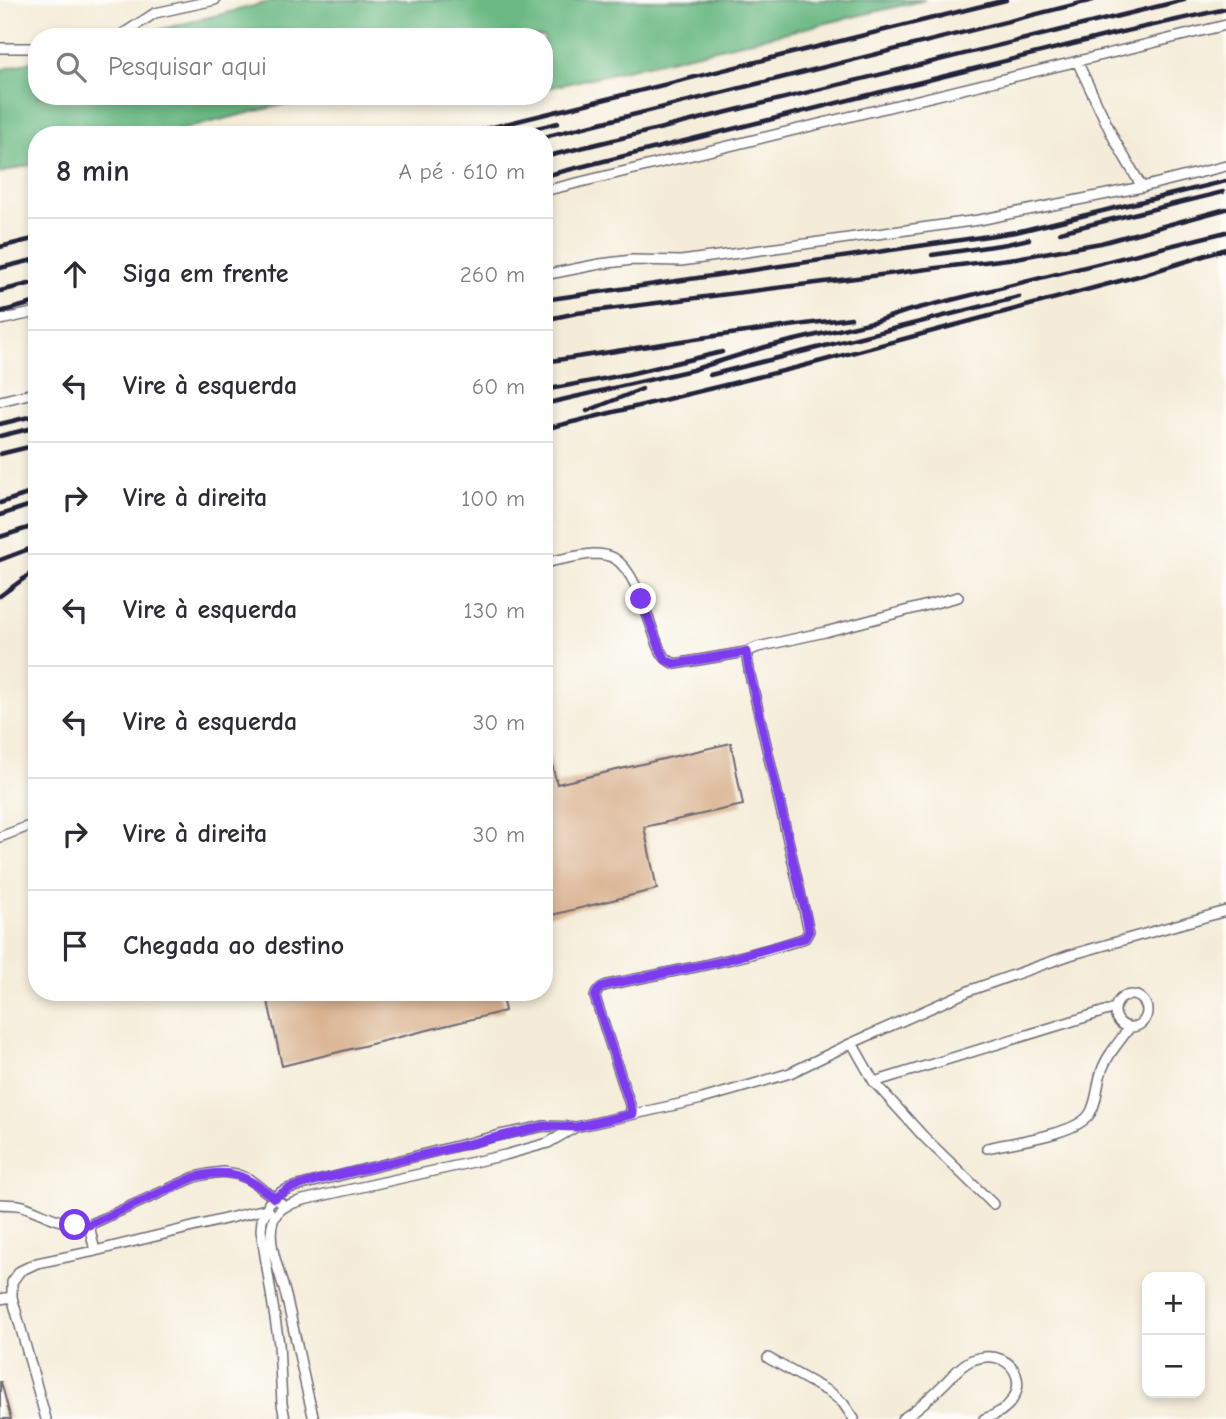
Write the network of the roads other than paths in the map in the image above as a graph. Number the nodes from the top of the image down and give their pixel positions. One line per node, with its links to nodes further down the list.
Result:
1 (215, 0): 3 (lane)
2 (1226, 25): 6 (lane)
3 (132, 28)
4 (0, 48): 5 (lane)
5 (28, 48)
6 (1077, 61): 8 (lane); 9 (lane)
7 (1226, 166): 8 (lane)
8 (1142, 187): 10 (lane)
9 (553, 189)
10 (553, 273)
11 (28, 314): 12 (lane)
12 (0, 320)
13 (28, 394): 14 (lane)
14 (0, 401)
15 (553, 561): 17 (lane)
16 (958, 597): 17 (lane)
17 (746, 652): 25 (lane)
18 (28, 826): 19 (lane)
19 (0, 837)
20 (1226, 911): 23 (lane)
21 (1115, 1008): 22 (lane); 22 (lane); 24 (lane)
22 (1130, 1027): 27 (lane)
23 (852, 1043): 24 (lane); 25 (lane)
24 (874, 1082): 30 (lane)
25 (633, 1114): 26 (lane)
26 (576, 1127): 28 (lane); 31 (lane)
27 (987, 1148)
28 (274, 1198): 31 (lane); 32 (lane); 34 (lane)
29 (0, 1204): 34 (lane)
30 (993, 1204)
31 (285, 1206): 33 (lane)
32 (265, 1209): 33 (lane); 35 (lane); 40 (lane)
33 (276, 1216): 41 (lane)
34 (89, 1225): 35 (lane)
35 (95, 1251): 36 (lane)
36 (12, 1297): 37 (lane); 39 (lane)
37 (0, 1299)
38 (768, 1358): 42 (lane)
39 (46, 1419)
40 (285, 1419)
41 (314, 1419)
42 (853, 1419)
43 (902, 1419): 44 (lane)
44 (984, 1419)

